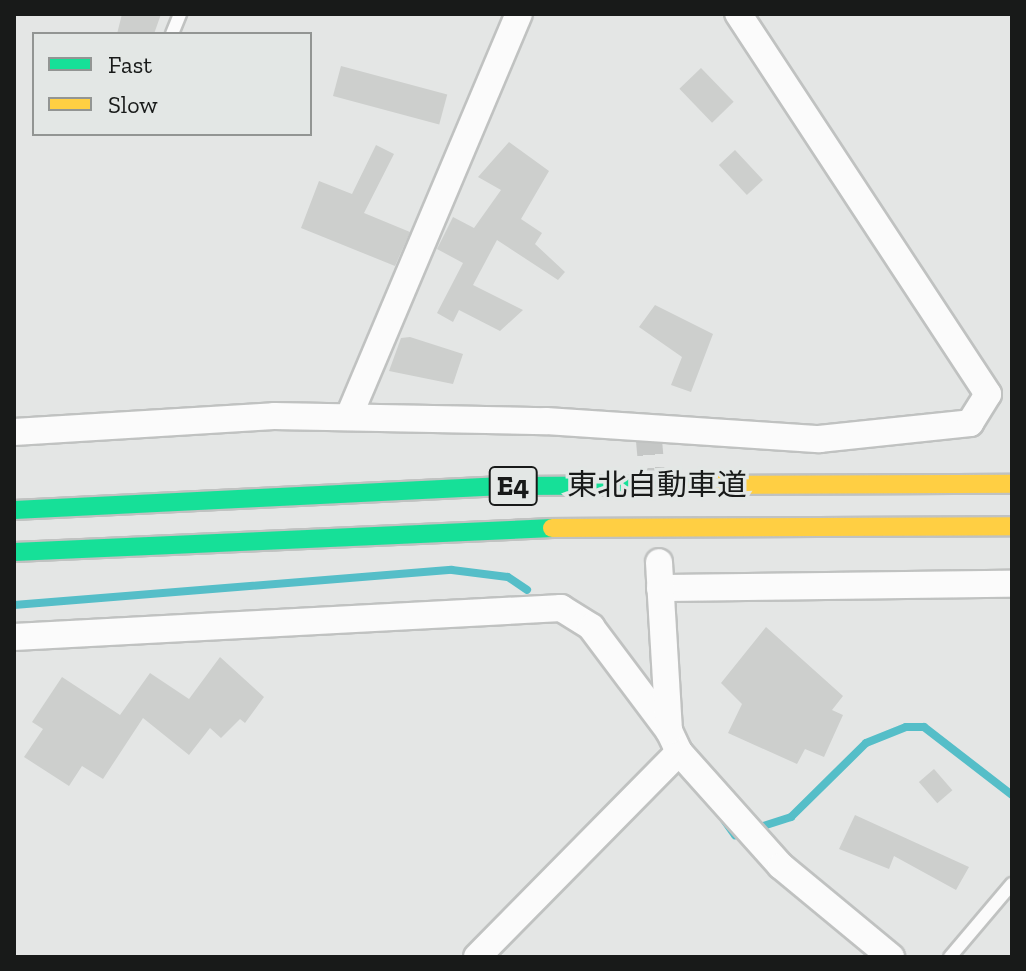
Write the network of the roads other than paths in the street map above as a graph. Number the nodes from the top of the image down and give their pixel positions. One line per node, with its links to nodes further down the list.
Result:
1 (519, 14): 3 (street)
2 (738, 14): 3 (street)
3 (349, 416): 4 (street)
4 (14, 432)
5 (1012, 484): 6 (highway, 東北自動車道 / E4)
6 (14, 510)
7 (1012, 526): 8 (highway, 東北自動車道 / E4)
8 (14, 552)
9 (1012, 584): 11 (street)
10 (14, 637): 11 (street)
11 (672, 751): 13 (street); 14 (street)
12 (1012, 884): 15 (lane)
13 (477, 957)
14 (891, 957)
15 (950, 957)

